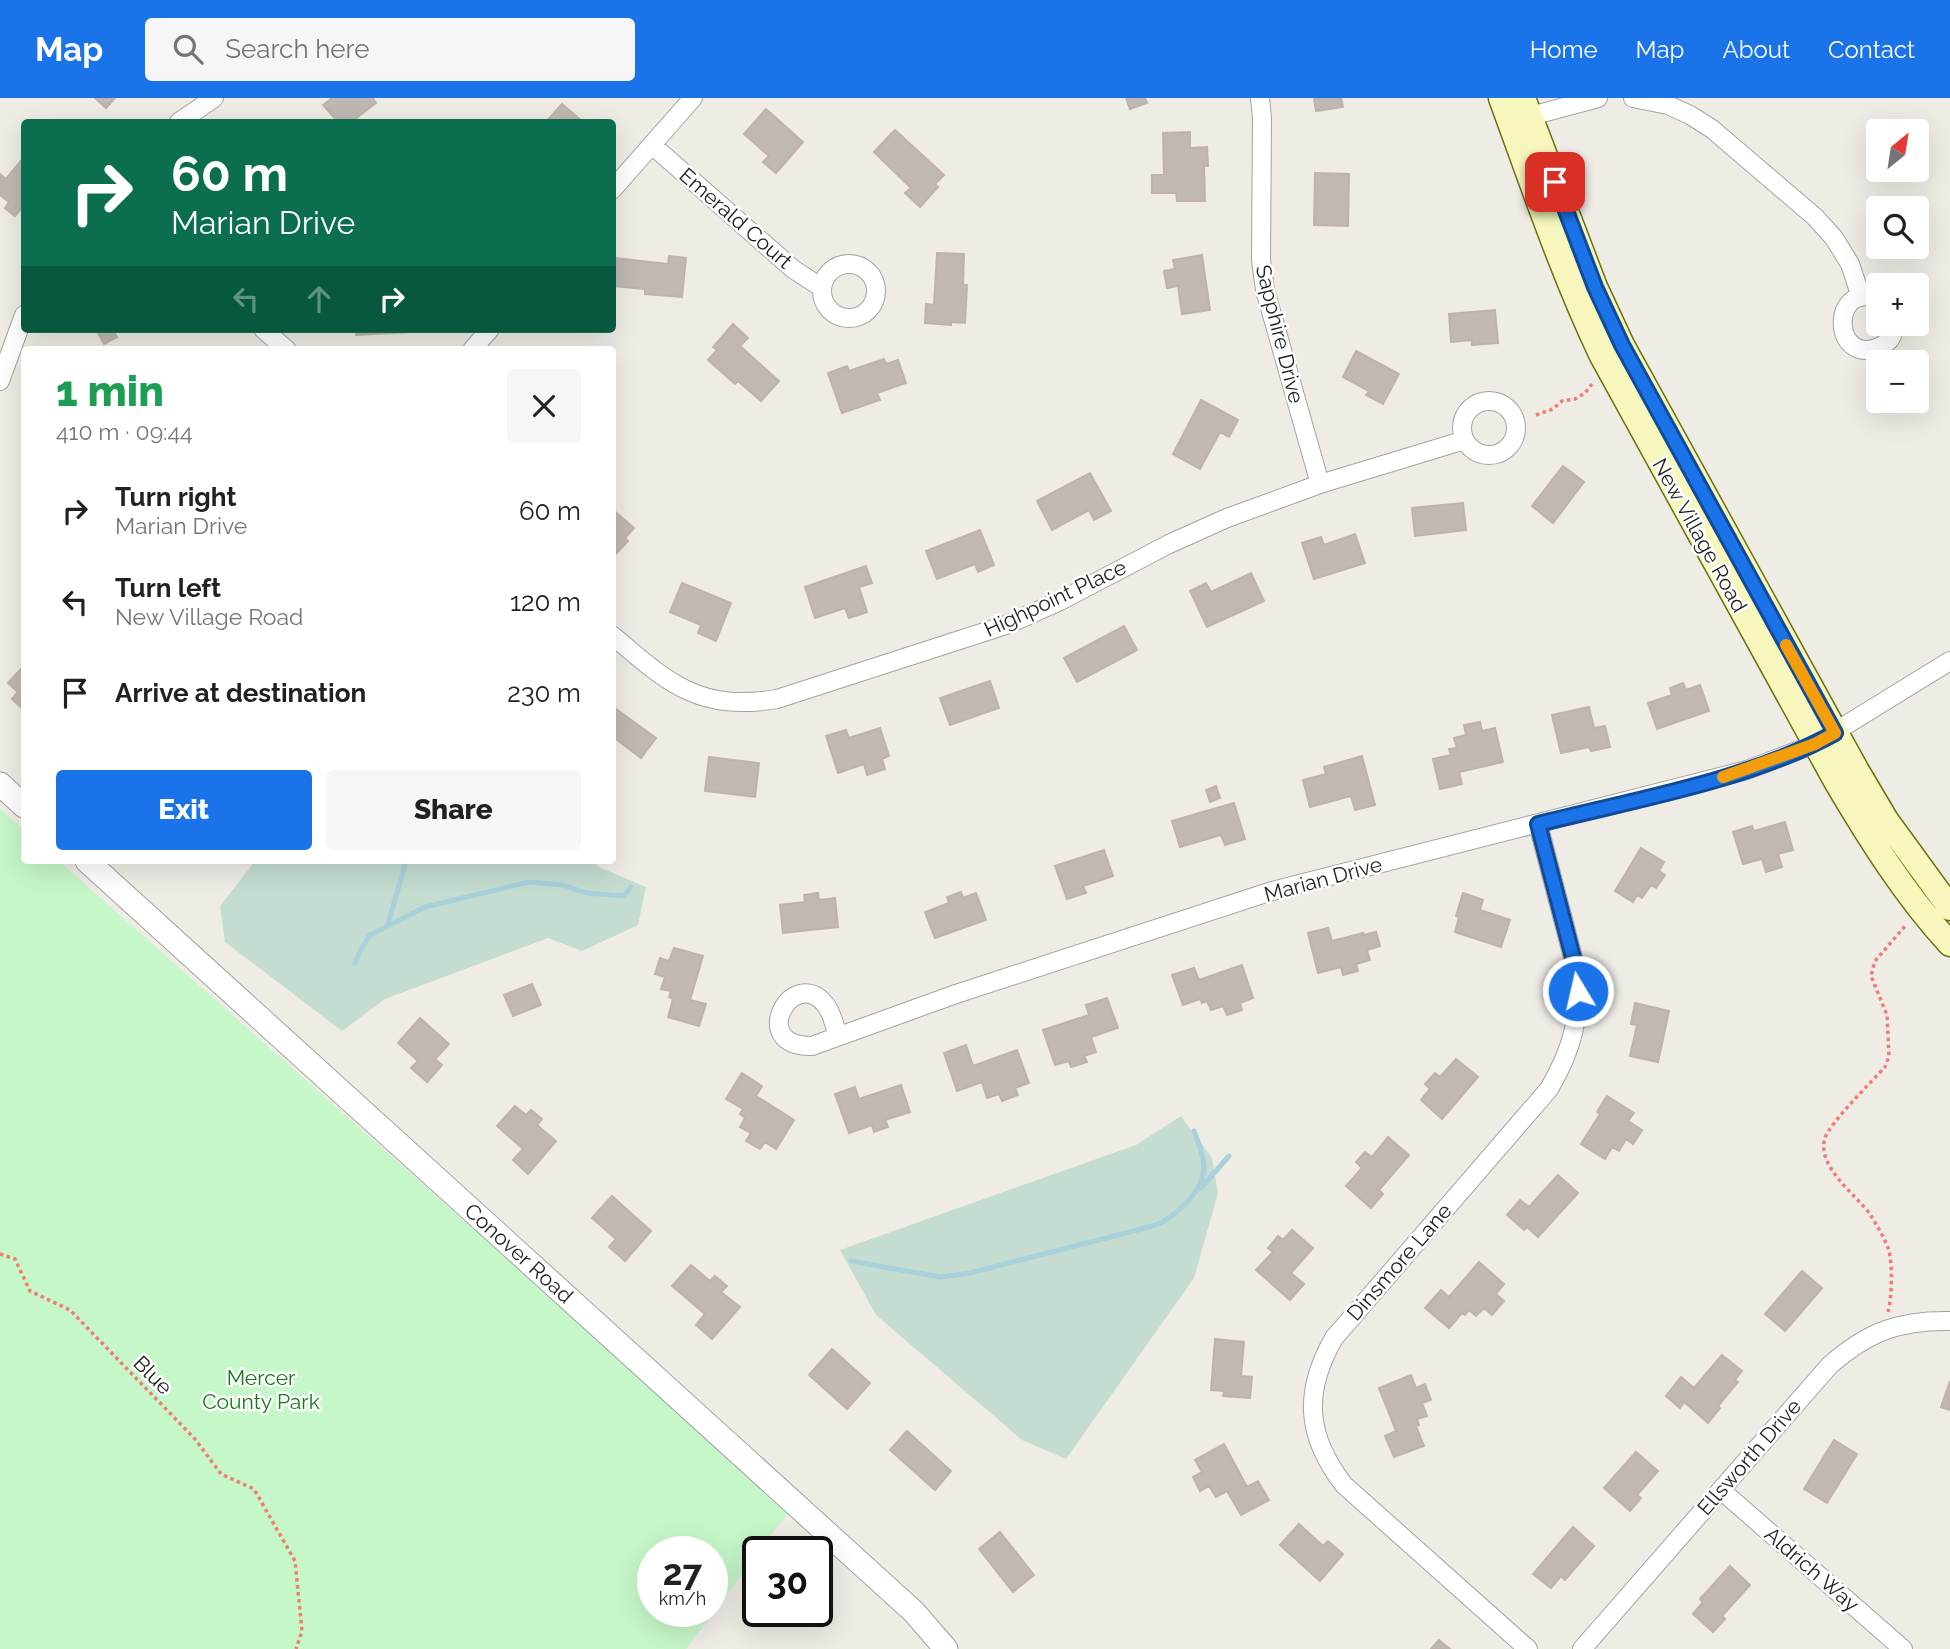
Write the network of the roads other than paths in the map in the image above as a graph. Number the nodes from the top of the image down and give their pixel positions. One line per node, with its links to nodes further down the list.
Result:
1 (214, 98): 8 (street)
2 (693, 98): 9 (street)
3 (1260, 98): 20 (street, Sapphire Drive)
4 (1501, 98): 7 (main road, New Village Road)
5 (1598, 98): 7 (street)
6 (1633, 98): 12 (street)
7 (1521, 112): 23 (main road, New Village Road)
8 (183, 119)
9 (652, 145): 10 (street); 11 (street, Emerald Court)
10 (616, 186)
11 (822, 288)
12 (1866, 293)
13 (1866, 299): 16 (street)
14 (21, 323): 18 (street)
15 (268, 333): 17 (street)
16 (1891, 336)
17 (282, 346)
18 (0, 381)
19 (1465, 440): 20 (street, Highpoint Place)
20 (1320, 484): 21 (street, Highpoint Place)
21 (616, 638)
22 (1950, 661): 23 (street, Marian Drive)
23 (1825, 738): 26 (street, Marian Drive); 28 (main road, New Village Road); 29 (main road, New Village Road)
24 (0, 784): 25 (street)
25 (21, 803)
26 (1538, 824): 30 (street, Marian Drive); 34 (street, Dinsmore Lane)
27 (90, 864): 33 (street, Conover Road)
28 (1950, 908)
29 (1950, 944)
30 (838, 1035)
31 (1950, 1321): 32 (street, Ellsworth Drive)
32 (1721, 1490): 35 (street, Ellsworth Drive); 36 (street, Aldrich Way)
33 (946, 1649)
34 (1528, 1649)
35 (1581, 1649)
36 (1903, 1649)

